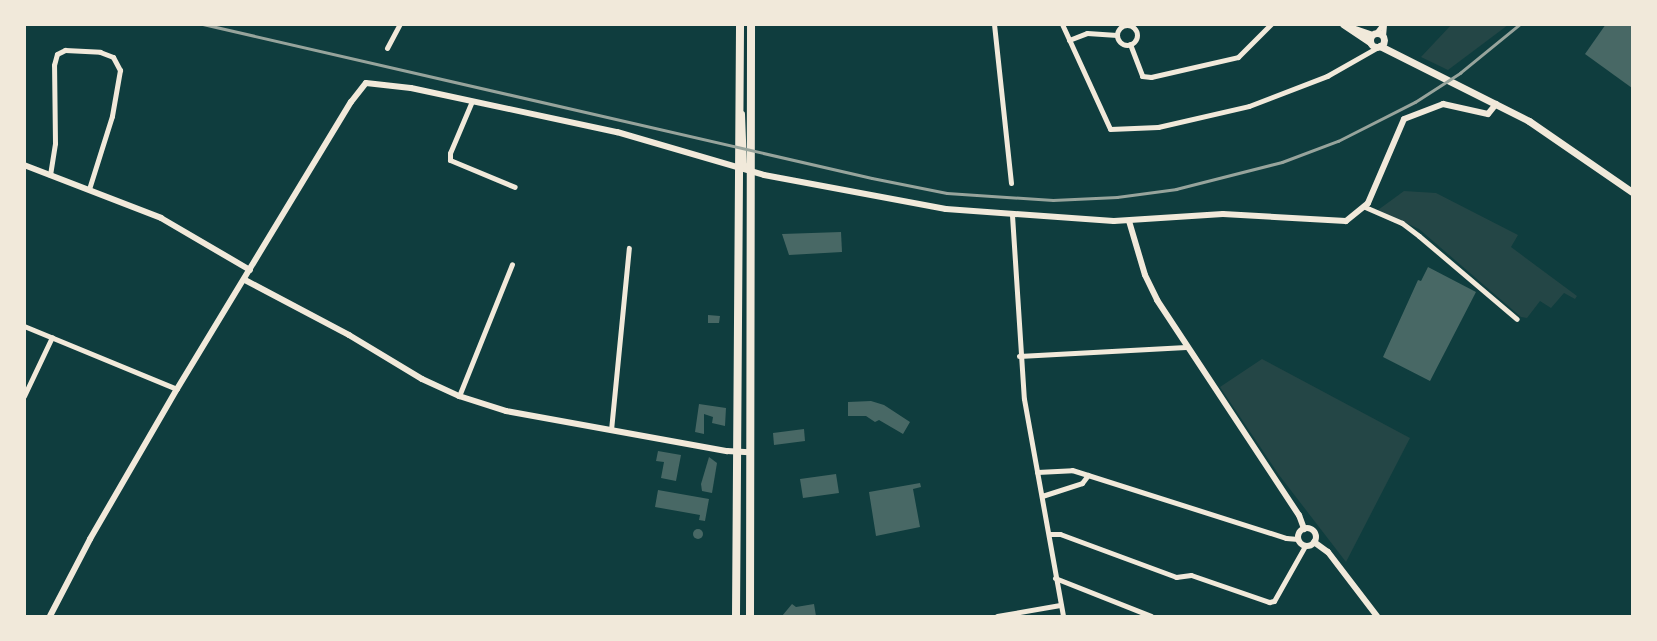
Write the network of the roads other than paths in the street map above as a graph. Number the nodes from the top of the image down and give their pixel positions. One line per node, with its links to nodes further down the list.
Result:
1 (400, 24): 13 (street)
2 (740, 24): 16 (main road)
3 (750, 24): 16 (main road)
4 (994, 24): 20 (street)
5 (1062, 24): 10 (street)
6 (1271, 24): 12 (street)
7 (1343, 24): 11 (main road)
8 (1384, 24): 11 (street)
9 (1117, 35): 10 (street); 12 (street); 12 (street)
10 (1069, 40): 11 (street)
11 (1377, 40): 15 (main road)
12 (1130, 44)
13 (387, 48)
14 (471, 101): 18 (street); 21 (street); 29 (street)
15 (1496, 104): 23 (main road); 24 (street)
16 (745, 131): 18 (main road)
17 (24, 166): 19 (street)
18 (745, 166): 25 (street); 40 (main road); 41 (main road)
19 (50, 174): 22 (street); 22 (street)
20 (1011, 183)
21 (515, 187)
22 (89, 189): 29 (street)
23 (1633, 192)
24 (1365, 207): 26 (street); 31 (street)
25 (1012, 215): 26 (street); 35 (street)
26 (1129, 220): 34 (street)
27 (629, 247): 39 (street)
28 (512, 264): 38 (street)
29 (250, 270): 30 (street)
30 (244, 280): 36 (street); 38 (street)
31 (1517, 319)
32 (24, 326): 33 (street)
33 (52, 337): 36 (street); 37 (street)
34 (1186, 347): 35 (street); 45 (street)
35 (1019, 356): 42 (street)
36 (177, 389): 52 (street)
37 (24, 396)
38 (459, 396): 39 (street)
39 (611, 430): 40 (street)
40 (736, 452): 41 (street); 53 (main road)
41 (749, 452): 54 (main road)
42 (1037, 472): 43 (street); 44 (street)
43 (1087, 475): 44 (street); 47 (street)
44 (1042, 496): 46 (street)
45 (1304, 528): 47 (street); 48 (street)
46 (1049, 534): 49 (street); 50 (street)
47 (1298, 538): 49 (street)
48 (1314, 542): 49 (street); 58 (street)
49 (1305, 546)
50 (1055, 578): 51 (street); 57 (street)
51 (1060, 606): 55 (street); 56 (street)
52 (50, 617)
53 (736, 617)
54 (750, 617)
55 (997, 617)
56 (1063, 617)
57 (1151, 617)
58 (1377, 617)

